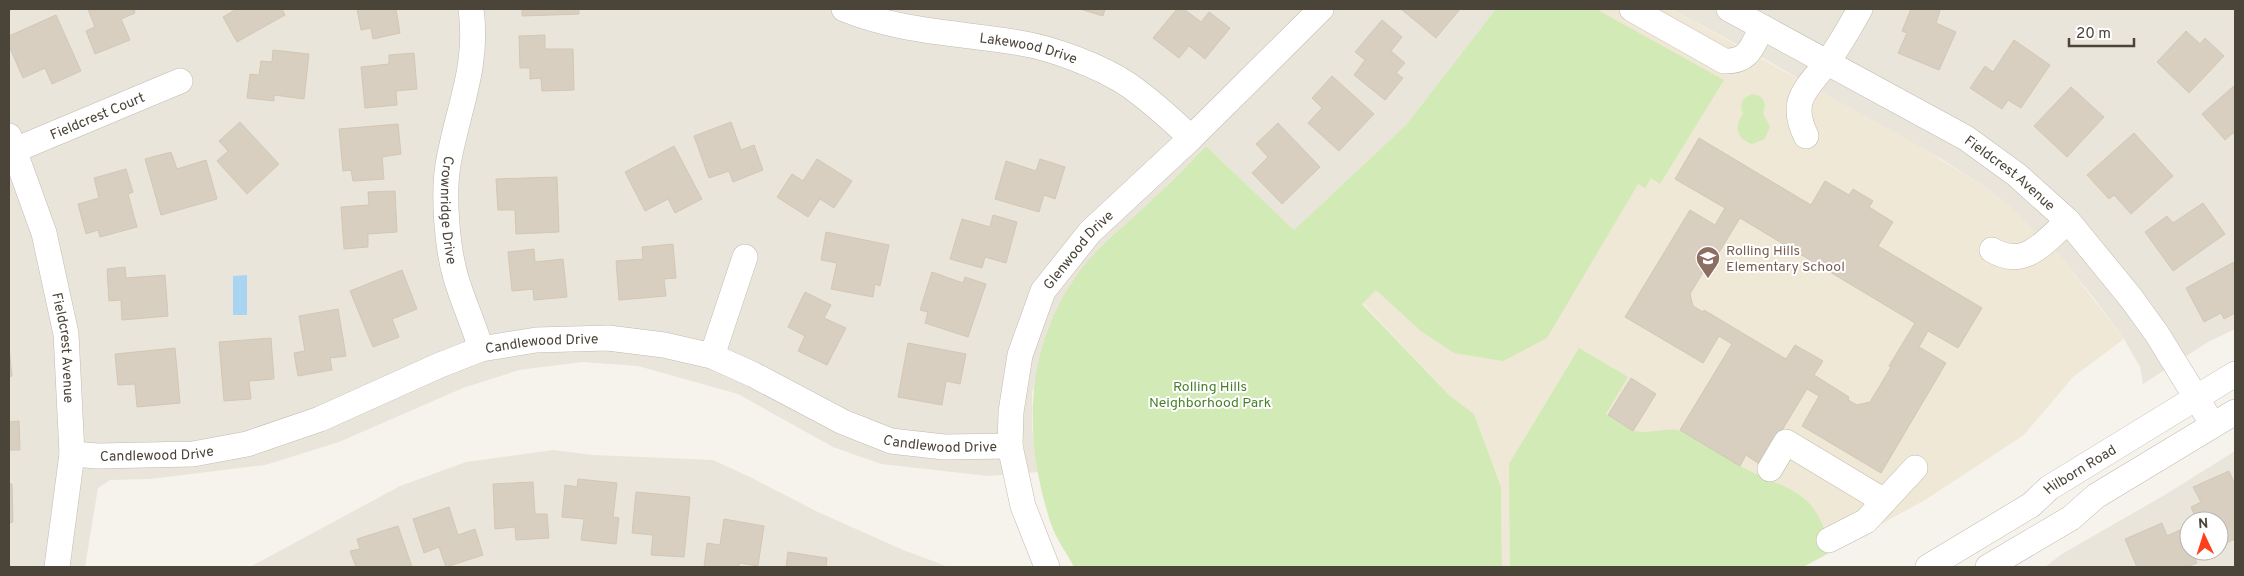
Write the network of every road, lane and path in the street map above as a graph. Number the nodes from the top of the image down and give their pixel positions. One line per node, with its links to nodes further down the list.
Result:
1 (471, 9): 16 (street, Crownridge Drive)
2 (844, 9): 11 (street, Lakewood Drive)
3 (1321, 9): 11 (street, Glenwood Drive)
4 (1632, 9): 7 (street)
5 (1729, 9): 7 (street, Fieldcrest Avenue)
6 (1860, 9): 8 (street)
7 (1762, 27): 8 (street, Fieldcrest Avenue)
8 (1827, 63): 10 (street); 13 (street, Fieldcrest Avenue)
9 (180, 82): 12 (street, Fieldcrest Court)
10 (1806, 136)
11 (1190, 138): 22 (street, Glenwood Drive)
12 (12, 143): 23 (street, Fieldcrest Avenue)
13 (2068, 221): 14 (street); 19 (street, Fieldcrest Avenue)
14 (1992, 250)
15 (745, 257): 17 (street)
16 (480, 349): 17 (street, Candlewood Drive); 23 (street, Candlewood Drive)
17 (712, 356): 22 (street, Candlewood Drive)
18 (2235, 374): 19 (street, Hilborn Road)
19 (2196, 398): 21 (street, Fieldcrest Avenue); 30 (street, Hilborn Road)
20 (2235, 412): 21 (street)
21 (2213, 425): 31 (street)
22 (1010, 446): 29 (street, Glenwood Drive)
23 (72, 454): 28 (street, Fieldcrest Avenue)
24 (1915, 468): 26 (street)
25 (1770, 469): 26 (street)
26 (1884, 501): 27 (street)
27 (1830, 540)
28 (57, 567)
29 (1047, 567)
30 (1928, 567)
31 (1988, 567)

